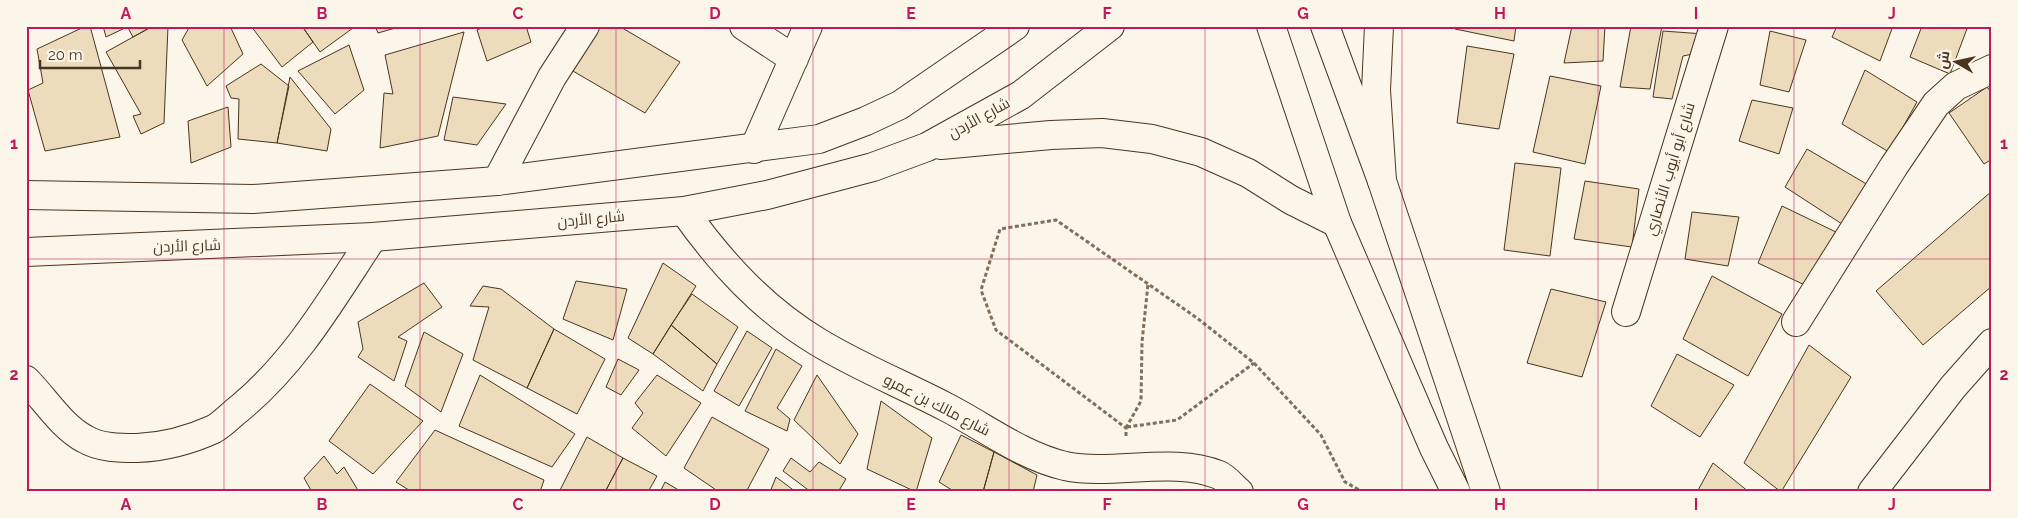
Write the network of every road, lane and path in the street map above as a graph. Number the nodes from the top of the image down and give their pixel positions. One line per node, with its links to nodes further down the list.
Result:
1 (586, 26): 14 (main road)
2 (744, 26): 10 (main road)
3 (808, 26): 10 (main road)
4 (1015, 26): 13 (main road)
5 (1110, 26): 12 (main road, شارع الأردن)
6 (1271, 26): 18 (main road)
7 (1325, 26): 15 (main road)
8 (1379, 26): 15 (main road)
9 (1714, 26): 22 (main road, شارع أبو أيوب الأنصاري)
10 (794, 60): 13 (main road)
11 (1992, 69): 23 (main road)
12 (927, 147): 17 (main road, شارع الأردن); 18 (main road)
13 (754, 149): 14 (main road)
14 (497, 181): 16 (main road)
15 (1382, 181): 32 (main road)
16 (26, 195)
17 (684, 212): 19 (main road, شارع الأردن); 28 (main road, شارع مالك بن عمرو)
18 (1337, 222): 31 (main road)
19 (373, 237): 20 (main road, شارع الأردن); 26 (main road)
20 (26, 252)
21 (1148, 284): 25 (path); 27 (path); 27 (path)
22 (1626, 312)
23 (1796, 322)
24 (1992, 343): 33 (main road)
25 (1254, 363): 27 (path); 30 (path)
26 (26, 380)
27 (1126, 428): 28 (path)
28 (1127, 469): 29 (main road, شارع مالك بن عمرو)
29 (1239, 492)
30 (1363, 492)
31 (1456, 492)
32 (1486, 492)
33 (1872, 492)

